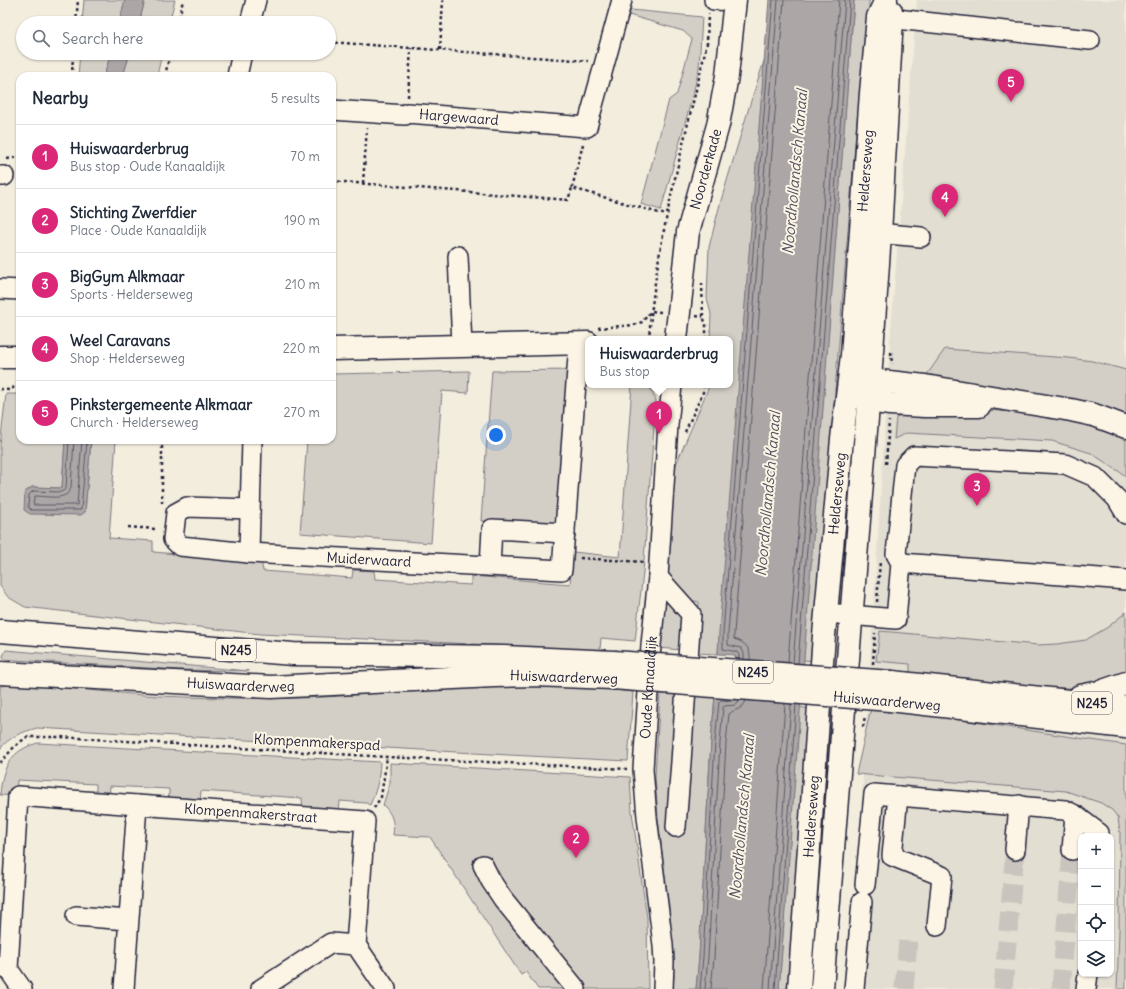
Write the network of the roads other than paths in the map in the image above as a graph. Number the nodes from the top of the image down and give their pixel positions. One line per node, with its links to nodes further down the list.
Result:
1 (256, 0): 5 (street)
2 (622, 0): 9 (street, Hargewaard)
3 (723, 2): 15 (main road, Noorderkade)
4 (886, 9): 6 (street); 10 (main road, Helderseweg)
5 (252, 16)
6 (1090, 40)
7 (240, 60): 8 (street)
8 (237, 72)
9 (336, 110)
10 (871, 233): 11 (street); 22 (main road, Helderseweg); 23 (main road, Helderseweg)
11 (921, 237)
12 (458, 256): 17 (street)
13 (0, 289): 14 (street)
14 (16, 290)
15 (676, 336)
16 (583, 343): 17 (main road, Muiderwaard); 28 (street, Muiderwaard)
17 (462, 346): 18 (main road, Muiderwaard)
18 (336, 349)
19 (0, 357): 20 (main road)
20 (16, 357)
21 (672, 388): 32 (street, Oude Kanaaldijk)
22 (869, 390): 23 (main road); 24 (main road); 35 (main road, Helderseweg)
23 (848, 391): 34 (main road, Helderseweg)
24 (1126, 427)
25 (252, 444): 26 (street)
26 (250, 509): 29 (street); 29 (street, Muiderwaard)
27 (1126, 514): 30 (street)
28 (565, 533): 31 (street, Muiderwaard); 31 (street)
29 (248, 553): 31 (street, Muiderwaard)
30 (901, 563): 33 (street); 35 (street)
31 (490, 566)
32 (658, 570): 47 (street); 62 (street, Oude Kanaaldijk)
33 (1126, 580)
34 (826, 613): 35 (street); 63 (main road, Helderseweg)
35 (851, 615): 64 (main road, Helderseweg)
36 (0, 631): 37 (main road, Huiswaarderweg / N245)
37 (614, 670): 38 (main road, Huiswaarderweg / N245); 40 (main road, Huiswaarderweg / N245, bridge)
38 (0, 673)
39 (1126, 684): 41 (main road)
40 (891, 691): 41 (main road, Huiswaarderweg / N245); 42 (main road, Huiswaarderweg / N245)
41 (1059, 700): 42 (main road, Huiswaarderweg / N245)
42 (1125, 723)
43 (898, 796): 45 (street); 54 (street); 65 (street)
44 (137, 805): 53 (street); 55 (street, Klompenmakerstraat); 57 (street, Klompenmakerstraat)
45 (1018, 805): 46 (street); 49 (street)
46 (1075, 815): 48 (street); 50 (street)
47 (676, 827)
48 (1099, 833)
49 (1015, 850)
50 (1072, 850)
51 (483, 864): 61 (street)
52 (76, 916): 53 (street)
53 (128, 920): 58 (street)
54 (937, 926)
55 (356, 945): 59 (street); 60 (street)
56 (1088, 977): 66 (street)
57 (22, 989)
58 (124, 989)
59 (261, 989)
60 (386, 989)
61 (576, 989)
62 (663, 989)
63 (798, 989)
64 (822, 989)
65 (854, 989)
66 (1086, 989)

